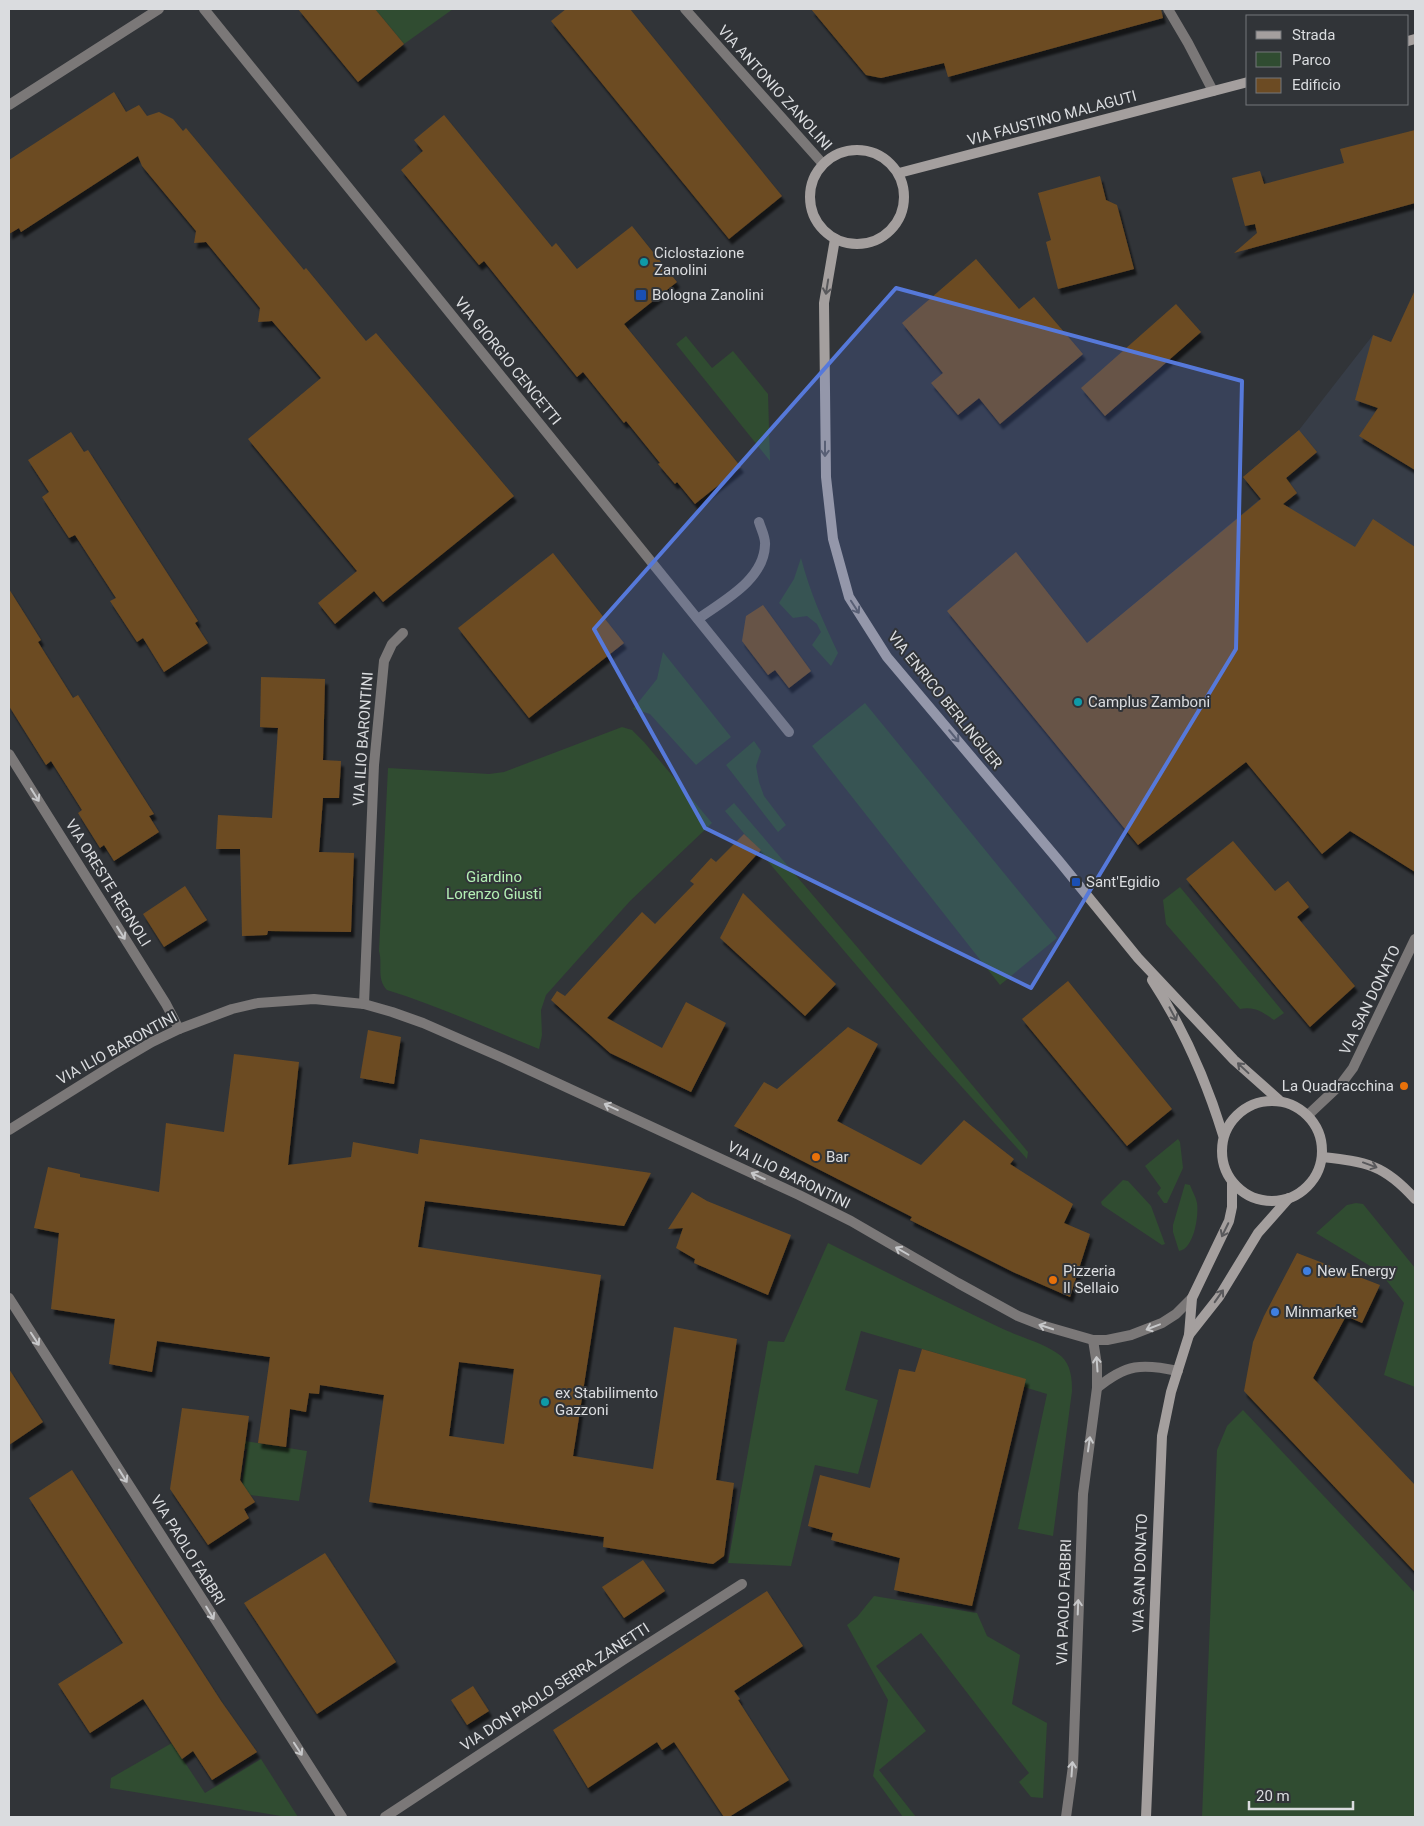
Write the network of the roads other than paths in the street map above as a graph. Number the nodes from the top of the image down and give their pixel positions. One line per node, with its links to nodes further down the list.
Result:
1 (159, 9): 7 (street)
2 (204, 9): 12 (street, VIA GIORGIO CENCETTI)
3 (685, 9): 8 (street, VIA ANTONIO ZANOLINI)
4 (1168, 9): 6 (street)
5 (1246, 83): 6 (main road, VIA FAUSTINO MALAGUTI)
6 (1213, 92): 9 (main road, VIA FAUSTINO MALAGUTI)
7 (9, 104)
8 (823, 164): 9 (main road); 10 (main road)
9 (899, 174): 10 (main road)
10 (835, 239): 17 (main road, VIA ENRICO BERLINGUER, one-way to 17)
11 (759, 522): 12 (street)
12 (698, 619): 14 (street, VIA GIORGIO CENCETTI)
13 (403, 633): 18 (street, VIA ILIO BARONTINI)
14 (789, 732)
15 (9, 754): 19 (street, VIA ORESTE REGNOLI, one-way to 19)
16 (1415, 940): 21 (street, VIA SAN DONATO)
17 (1138, 958): 20 (main road, VIA ENRICO BERLINGUER, one-way to 17); 23 (main road, VIA ENRICO BERLINGUER, one-way to 23)
18 (364, 1004): 19 (street, VIA ILIO BARONTINI); 31 (street, VIA ILIO BARONTINI, one-way to 18)
19 (179, 1029): 22 (street, VIA ILIO BARONTINI)
20 (1279, 1100): 21 (main road); 23 (main road)
21 (1308, 1115): 24 (main road)
22 (9, 1130)
23 (1223, 1136): 25 (main road)
24 (1322, 1157): 26 (main road); 27 (main road, one-way to 27)
25 (1232, 1182): 26 (main road); 29 (main road, VIA SAN DONATO, one-way to 29)
26 (1290, 1198): 30 (main road, VIA SAN DONATO, one-way to 26)
27 (1415, 1199)
28 (9, 1298): 35 (street, VIA PAOLO FABBRI, one-way to 35)
29 (1192, 1298): 30 (main road, VIA SAN DONATO); 31 (street, VIA ILIO BARONTINI, one-way to 31)
30 (1189, 1335): 32 (main road, VIA SAN DONATO)
31 (1093, 1340): 33 (street, VIA PAOLO FABBRI, one-way to 31)
32 (1178, 1371): 33 (street); 38 (main road, VIA SAN DONATO)
33 (1098, 1388): 37 (street, VIA PAOLO FABBRI, one-way to 33)
34 (742, 1584): 36 (street, VIA DON PAOLO SERRA ZANETTI)
35 (342, 1817)
36 (386, 1817)
37 (1066, 1817)
38 (1146, 1817)

